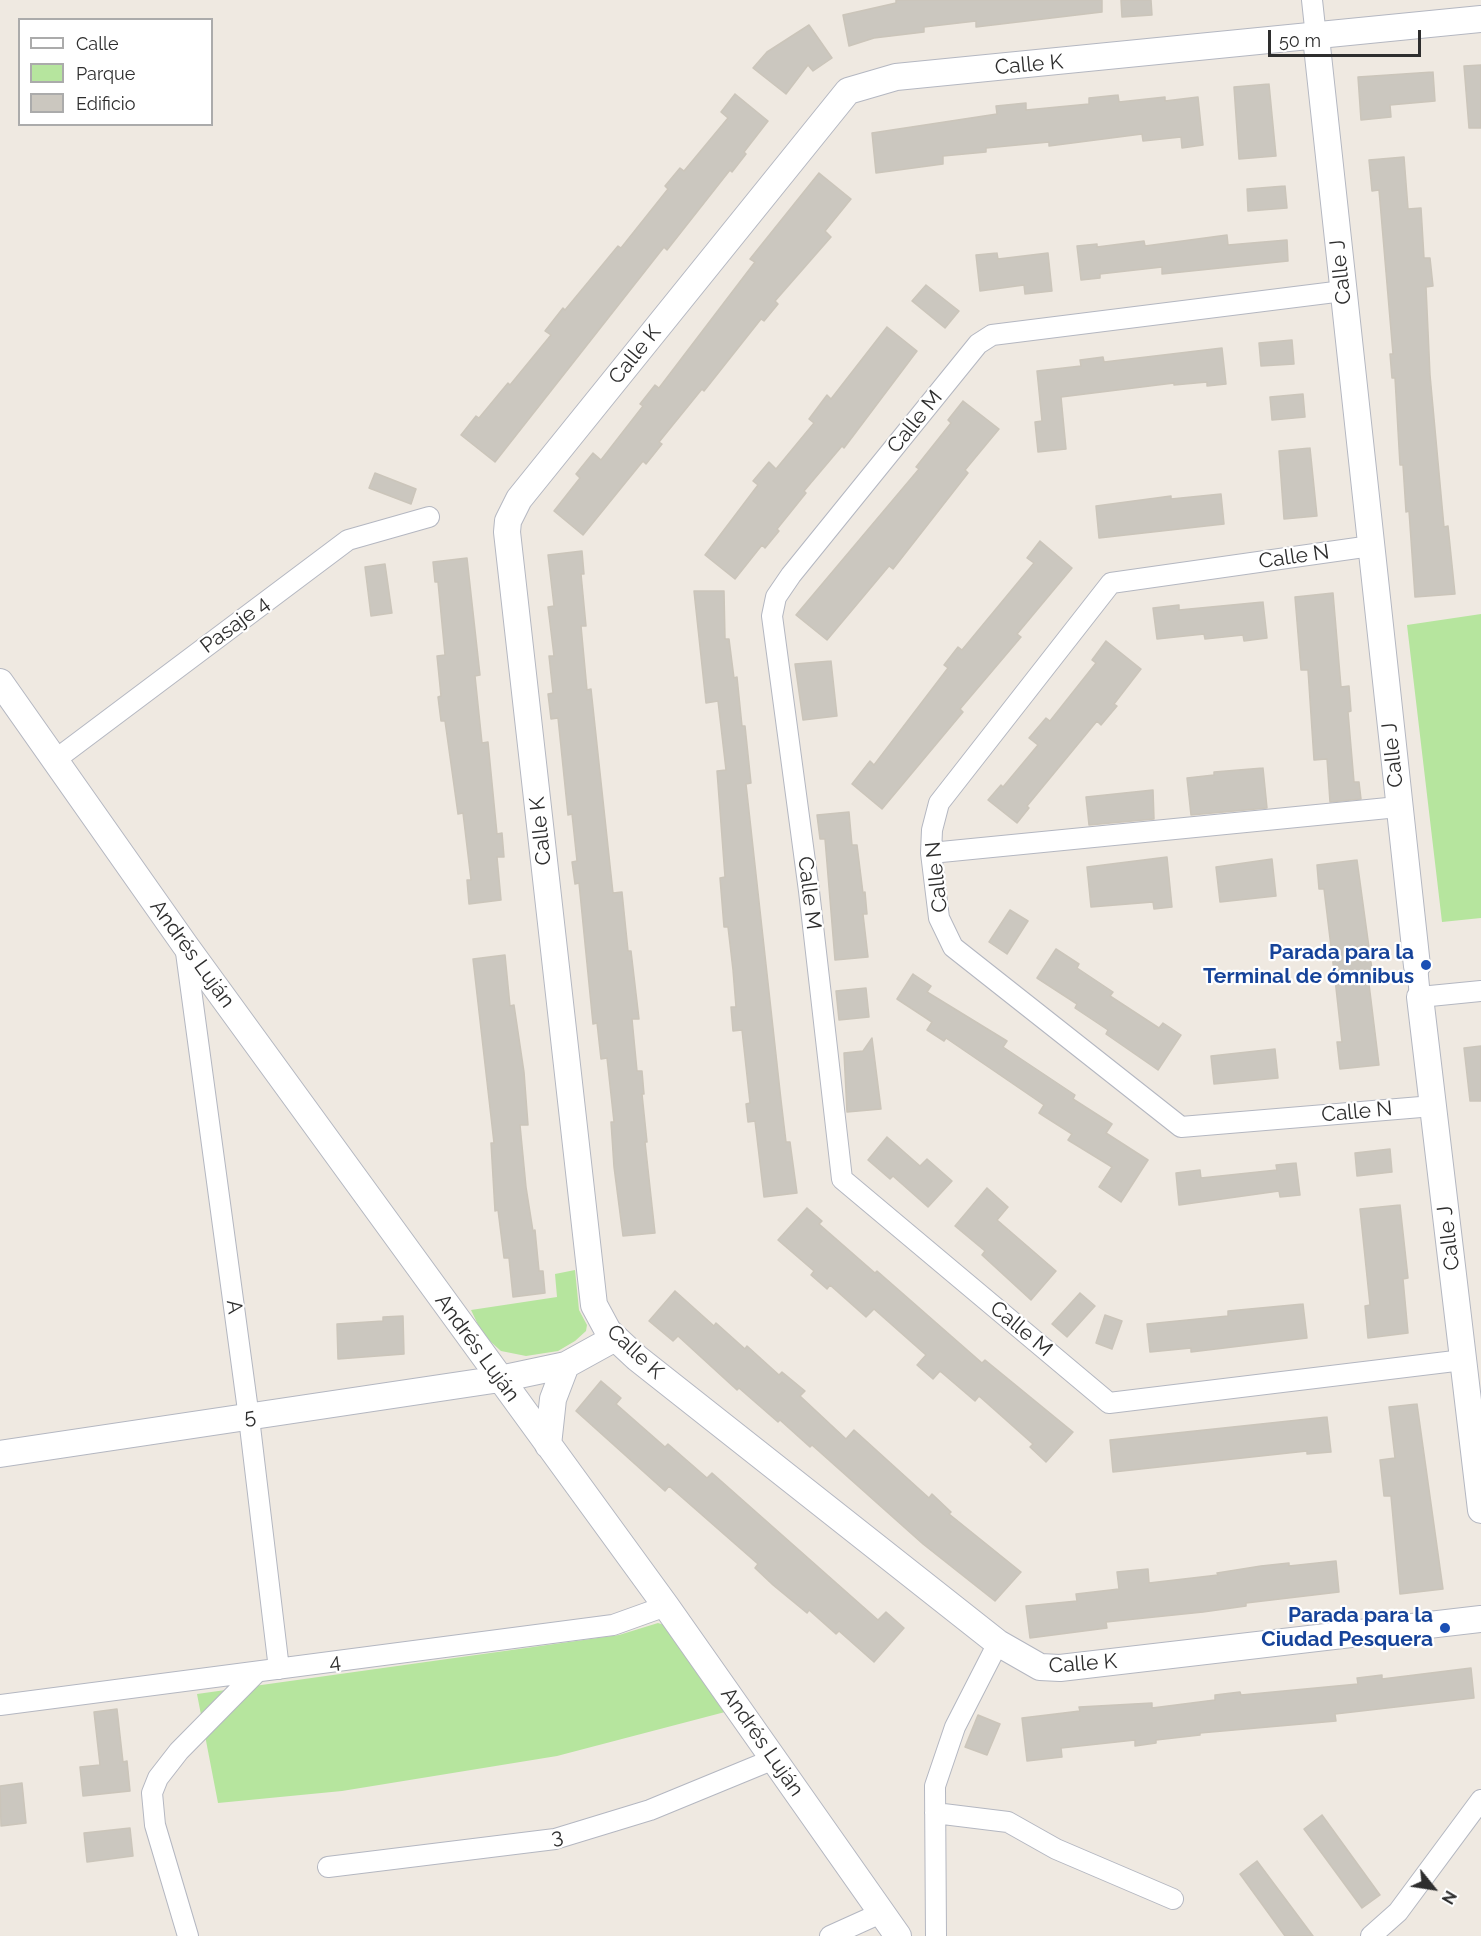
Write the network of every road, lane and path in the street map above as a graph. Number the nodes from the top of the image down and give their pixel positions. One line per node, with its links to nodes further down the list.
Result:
1 (1312, 0): 3 (street, Calle J)
2 (1481, 20): 3 (street, Calle K)
3 (1316, 37): 4 (street, Calle J); 16 (street, Calle K)
4 (1344, 291): 6 (street, Calle J); 17 (street, Calle M)
5 (429, 517): 8 (street, Pasaje 4)
6 (1371, 546): 9 (street, Calle J); 10 (street, Calle N)
7 (0, 682): 8 (street, Andrés Luján)
8 (54, 760): 11 (street, Andrés Luján)
9 (1398, 807): 10 (street); 12 (street, Calle J)
10 (932, 853): 15 (street, Calle N)
11 (185, 945): 19 (street, Andrés Luján); 20 (street, A)
12 (1417, 966): 14 (street, Calle J)
13 (1481, 991): 14 (street)
14 (1420, 997): 15 (street, Calle J)
15 (1433, 1106): 17 (street, Calle J)
16 (615, 1338): 18 (street, 5); 26 (street, Calle K)
17 (1463, 1360): 23 (street, Calle J)
18 (566, 1365): 19 (street, 5); 21 (street)
19 (500, 1379): 20 (street, 5); 21 (street, Andrés Luján)
20 (249, 1418): 22 (street, 5); 27 (street, A)
21 (548, 1445): 24 (street, Andrés Luján)
22 (0, 1454)
23 (1481, 1510)
24 (666, 1606): 27 (street, 4); 30 (street, Andrés Luján)
25 (1481, 1619): 26 (street, Calle K)
26 (998, 1643): 32 (street)
27 (279, 1669): 28 (street, 4)
28 (257, 1672): 29 (street, 4); 36 (street)
29 (0, 1705)
30 (774, 1759): 33 (street, 3); 35 (street, Andrés Luján)
31 (1481, 1800): 40 (street)
32 (935, 1813): 34 (street); 39 (street)
33 (328, 1867)
34 (1173, 1899)
35 (881, 1913): 37 (street); 38 (street, Andrés Luján)
36 (188, 1936)
37 (830, 1936)
38 (898, 1936)
39 (936, 1936)
40 (1371, 1936)

